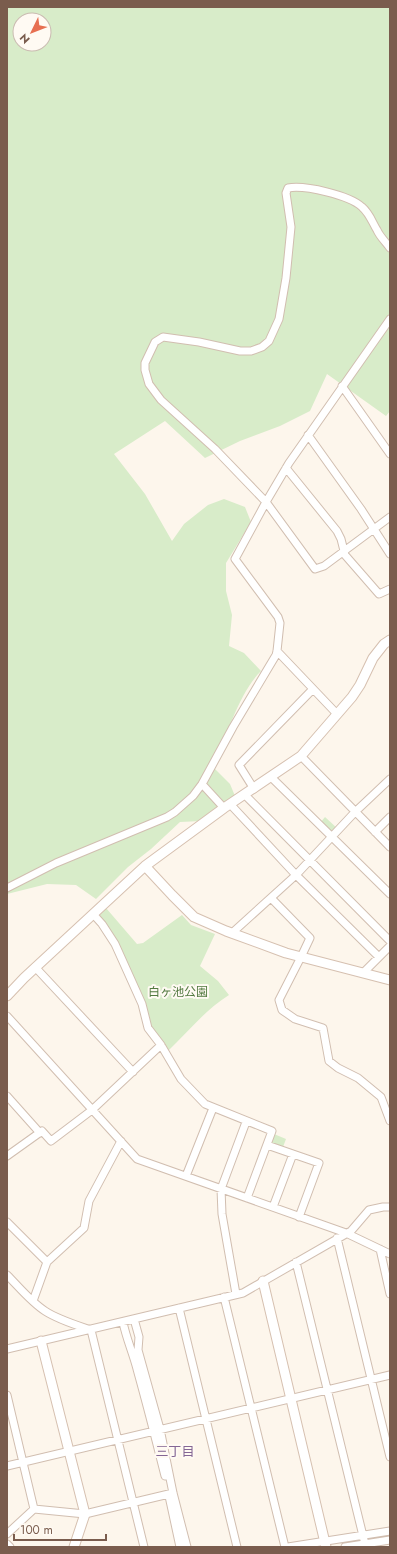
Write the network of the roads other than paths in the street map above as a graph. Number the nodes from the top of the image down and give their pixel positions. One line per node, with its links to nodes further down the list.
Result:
1 (390, 248): 7 (street)
2 (390, 319): 3 (street)
3 (342, 386): 4 (street); 5 (street)
4 (308, 435): 6 (street); 9 (street)
5 (390, 454)
6 (286, 468): 7 (street); 10 (street)
7 (266, 502): 10 (street); 14 (street)
8 (390, 517): 9 (street)
9 (374, 529): 10 (street); 11 (street)
10 (344, 551): 12 (street)
11 (390, 554)
12 (390, 589)
13 (390, 640): 16 (street)
14 (277, 651): 15 (street); 20 (street)
15 (313, 688): 16 (street); 21 (street)
16 (338, 714): 17 (street)
17 (301, 756): 18 (street); 24 (street)
18 (271, 777): 21 (street); 27 (street)
19 (390, 779): 24 (street)
20 (202, 784): 23 (street); 32 (street)
21 (254, 789): 22 (street)
22 (245, 795): 23 (street); 29 (street)
23 (227, 806): 30 (street); 31 (street)
24 (355, 812): 26 (street); 27 (street)
25 (390, 817): 26 (street)
26 (375, 832): 28 (street)
27 (332, 837): 29 (street); 33 (street)
28 (390, 847)
29 (309, 861): 31 (street); 37 (street)
30 (145, 866): 35 (street); 36 (street)
31 (296, 874): 34 (street); 40 (street)
32 (7, 888)
33 (390, 894)
34 (270, 898): 36 (street); 39 (street)
35 (93, 914): 41 (street); 46 (street)
36 (232, 934): 39 (street)
37 (390, 941)
38 (390, 946): 40 (street)
39 (302, 957): 42 (street); 51 (street)
40 (379, 957): 42 (street)
41 (35, 967): 44 (street); 47 (street)
42 (363, 973): 43 (street)
43 (390, 980)
44 (7, 996)
45 (7, 1016): 50 (street)
46 (161, 1045): 47 (street); 49 (street)
47 (133, 1072): 50 (street)
48 (7, 1096): 53 (street)
49 (213, 1108): 52 (street); 58 (street)
50 (92, 1110): 53 (street); 54 (street)
51 (390, 1121)
52 (246, 1122): 55 (street); 59 (street)
53 (40, 1133): 57 (street)
54 (121, 1141): 58 (street); 69 (street)
55 (267, 1144): 56 (street); 60 (street)
56 (293, 1154): 61 (street); 63 (street)
57 (7, 1156)
58 (186, 1176): 59 (street)
59 (221, 1189): 60 (street); 73 (street)
60 (247, 1198): 61 (street)
61 (273, 1207): 63 (street)
62 (390, 1207): 65 (street)
63 (299, 1217): 65 (street)
64 (7, 1222): 69 (street)
65 (346, 1233): 66 (street); 67 (street)
66 (337, 1238): 70 (street); 84 (street)
67 (380, 1249): 68 (street); 74 (street)
68 (390, 1254)
69 (47, 1262): 76 (street)
70 (296, 1262): 72 (street); 85 (street)
71 (7, 1275): 76 (street)
72 (263, 1281): 73 (street); 87 (street)
73 (236, 1294): 75 (street)
74 (390, 1294)
75 (224, 1297): 77 (street); 88 (street)
76 (33, 1301): 80 (street)
77 (179, 1308): 78 (street); 89 (street)
78 (134, 1319): 79 (street); 90 (street)
79 (123, 1322): 80 (street); 90 (street)
80 (91, 1330): 81 (street); 91 (street)
81 (41, 1342): 82 (street); 92 (street)
82 (7, 1350)
83 (390, 1375): 84 (street)
84 (371, 1379): 85 (street); 93 (street)
85 (327, 1390): 87 (street); 102 (street)
86 (7, 1395): 94 (street)
87 (291, 1398): 88 (street); 105 (street)
88 (251, 1408): 89 (street); 113 (street)
89 (205, 1418): 90 (street); 112 (street)
90 (157, 1430): 91 (street); 96 (street)
91 (117, 1439): 92 (street); 97 (street)
92 (69, 1451): 94 (street); 99 (street)
93 (390, 1457)
94 (23, 1462): 95 (street); 98 (street)
95 (7, 1466)
96 (171, 1493): 97 (street); 110 (street); 111 (street)
97 (133, 1502): 99 (street); 109 (street)
98 (34, 1509): 99 (street); 101 (street)
99 (85, 1514): 108 (street)
100 (390, 1531): 102 (street)
101 (7, 1534)
102 (363, 1535): 105 (street); 106 (street)
103 (390, 1540): 106 (street)
104 (7, 1544): 107 (street)
105 (325, 1544): 114 (street)
106 (365, 1544): 115 (street)
107 (10, 1547)
108 (74, 1547)
109 (144, 1547)
110 (180, 1547)
111 (187, 1547)
112 (237, 1547)
113 (285, 1547)
114 (288, 1547)
115 (345, 1547)

